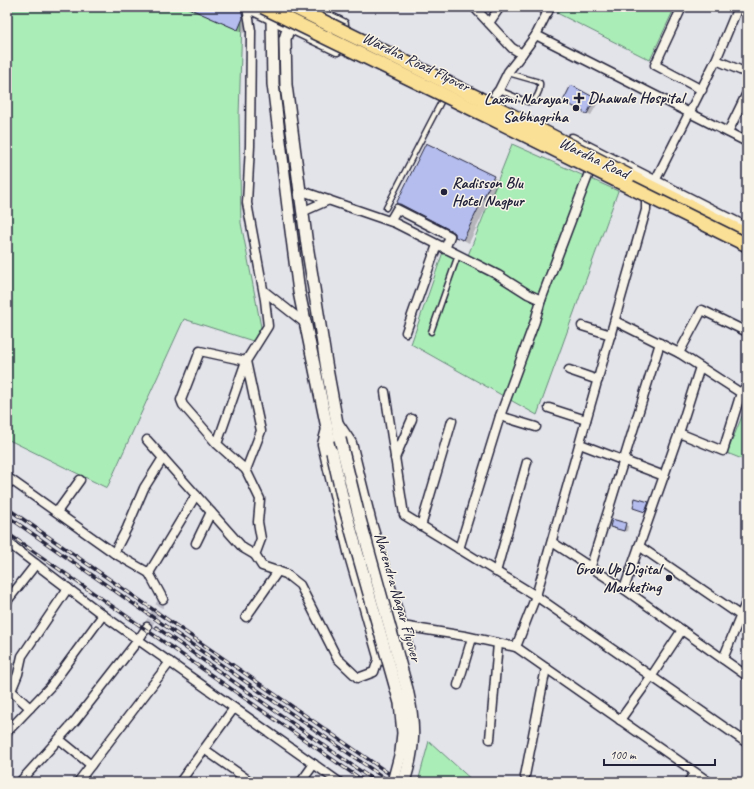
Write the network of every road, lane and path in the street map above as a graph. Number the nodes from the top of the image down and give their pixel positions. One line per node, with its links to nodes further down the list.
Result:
1 (247, 7): 11 (street, Wardha Road); 42 (street)
2 (263, 7): 38 (highway, Wardha Road Flyover, bridge)
3 (277, 7): 11 (main road)
4 (295, 7): 13 (main road, Narendra Nagar Flyover); 36 (highway, Wardha Road Flyover, bridge)
5 (309, 7): 22 (street, Wardha Road)
6 (474, 7): 12 (street)
7 (500, 7): 12 (street)
8 (682, 7): 20 (street)
9 (738, 7): 16 (street)
10 (546, 8): 14 (street)
11 (272, 19): 13 (street, Wardha Road); 45 (main road, Narendra Nagar Flyover)
12 (489, 23): 15 (street)
13 (288, 27): 23 (street, Wardha Road); 29 (main road, Narendra Nagar Flyover)
14 (536, 35): 15 (street); 24 (street)
15 (522, 54): 17 (street)
16 (716, 60): 18 (street); 20 (street)
17 (508, 72): 19 (street); 19 (lane)
18 (747, 73)
19 (499, 90): 22 (street)
20 (702, 90): 24 (street)
21 (747, 93): 25 (street)
22 (492, 99): 28 (street, Wardha Road)
23 (442, 100): 27 (street, Wardha Road); 32 (lane)
24 (690, 113): 25 (street); 28 (street)
25 (728, 132): 26 (street)
26 (747, 142)
27 (590, 173): 31 (street, Wardha Road); 43 (street)
28 (655, 181): 35 (street, Wardha Road)
29 (299, 190): 30 (street); 33 (main road, Narendra Nagar Flyover)
30 (329, 200): 33 (street); 34 (street)
31 (646, 201): 40 (street, Wardha Road); 44 (street)
32 (386, 208)
33 (302, 212): 64 (main road, Narendra Nagar Flyover)
34 (390, 221): 37 (street); 39 (street)
35 (747, 228)
36 (747, 235)
37 (437, 245): 39 (street); 47 (street)
38 (747, 245)
39 (445, 249): 41 (street)
40 (747, 251)
41 (458, 255): 43 (street); 48 (lane)
42 (264, 291): 45 (street); 53 (street)
43 (541, 300): 61 (street)
44 (614, 321): 50 (street); 51 (street)
45 (306, 324): 67 (main road, Narendra Nagar Flyover)
46 (582, 326): 50 (street)
47 (406, 332)
48 (430, 332)
49 (747, 332): 52 (street)
50 (611, 335): 56 (street)
51 (660, 343): 52 (street); 74 (street)
52 (678, 353): 54 (street)
53 (246, 360): 70 (street); 70 (street); 76 (street)
54 (700, 367): 59 (street); 68 (street)
55 (569, 370): 56 (street)
56 (598, 380): 63 (street)
57 (747, 385): 59 (street)
58 (385, 392): 73 (street)
59 (741, 393): 68 (street)
60 (549, 408): 63 (street)
61 (500, 416): 66 (street); 88 (street)
62 (412, 419): 73 (street)
63 (586, 420): 71 (street)
64 (336, 421): 105 (street); 139 (main road, Narendra Nagar Flyover, bridge)
65 (452, 421): 83 (street)
66 (536, 427)
67 (327, 429): 112 (street); 138 (main road, Narendra Nagar Flyover, bridge)
68 (679, 433): 77 (street)
69 (147, 440): 72 (street)
70 (217, 444): 76 (street)
71 (580, 444): 74 (street); 85 (street)
72 (163, 458): 80 (street); 89 (street)
73 (395, 459): 83 (street)
74 (624, 461): 77 (street); 92 (street)
75 (527, 462): 94 (street)
76 (246, 470): 90 (street)
77 (664, 476): 87 (street)
78 (7, 477): 81 (street)
79 (80, 480): 81 (street)
80 (196, 495): 82 (street); 95 (street)
81 (56, 512): 89 (street)
82 (211, 512): 86 (street); 90 (street)
83 (421, 526): 88 (street)
84 (7, 542): 91 (street)
85 (552, 542): 92 (street); 98 (street)
86 (196, 543)
87 (639, 546): 97 (street); 103 (street)
88 (459, 549): 94 (street)
89 (114, 552): 95 (street)
90 (255, 555): 93 (street)
91 (36, 564): 96 (street); 101 (street)
92 (591, 566): 97 (street)
93 (278, 571): 104 (street); 112 (street)
94 (496, 572): 98 (street)
95 (149, 573): 99 (street)
96 (68, 588): 102 (street); 119 (street)
97 (624, 589): 107 (street)
98 (536, 596): 111 (street); 117 (street)
99 (163, 599)
100 (747, 600): 103 (street)
101 (7, 601)
102 (103, 614): 109 (street); 120 (street)
103 (741, 616): 113 (street)
104 (246, 617)
105 (402, 626): 108 (street); 112 (street)
106 (146, 627): 109 (street)
107 (682, 630): 113 (street); 117 (street)
108 (472, 638): 110 (street); 118 (street)
109 (139, 639): 114 (street); 124 (street)
110 (498, 643): 111 (street); 125 (street)
111 (516, 647): 115 (street)
112 (379, 657)
113 (723, 659): 116 (street)
114 (170, 662): 121 (street); 129 (street)
115 (546, 668): 122 (street); 131 (street)
116 (747, 676)
117 (651, 677): 122 (street); 126 (street)
118 (458, 685)
119 (9, 689): 120 (street)
120 (30, 708): 123 (street)
121 (234, 708): 127 (street); 128 (street)
122 (620, 720): 130 (street)
123 (7, 732)
124 (59, 739): 129 (street); 132 (street)
125 (490, 739)
126 (747, 743)
127 (204, 749): 134 (street); 135 (street)
128 (314, 764): 136 (street); 137 (street)
129 (91, 765): 133 (street)
130 (695, 772): 140 (street); 141 (street)
131 (525, 776)
132 (20, 782)
133 (78, 782)
134 (180, 782)
135 (251, 782)
136 (301, 782)
137 (339, 782)
138 (393, 782)
139 (404, 782)
140 (688, 782)
141 (709, 782)

